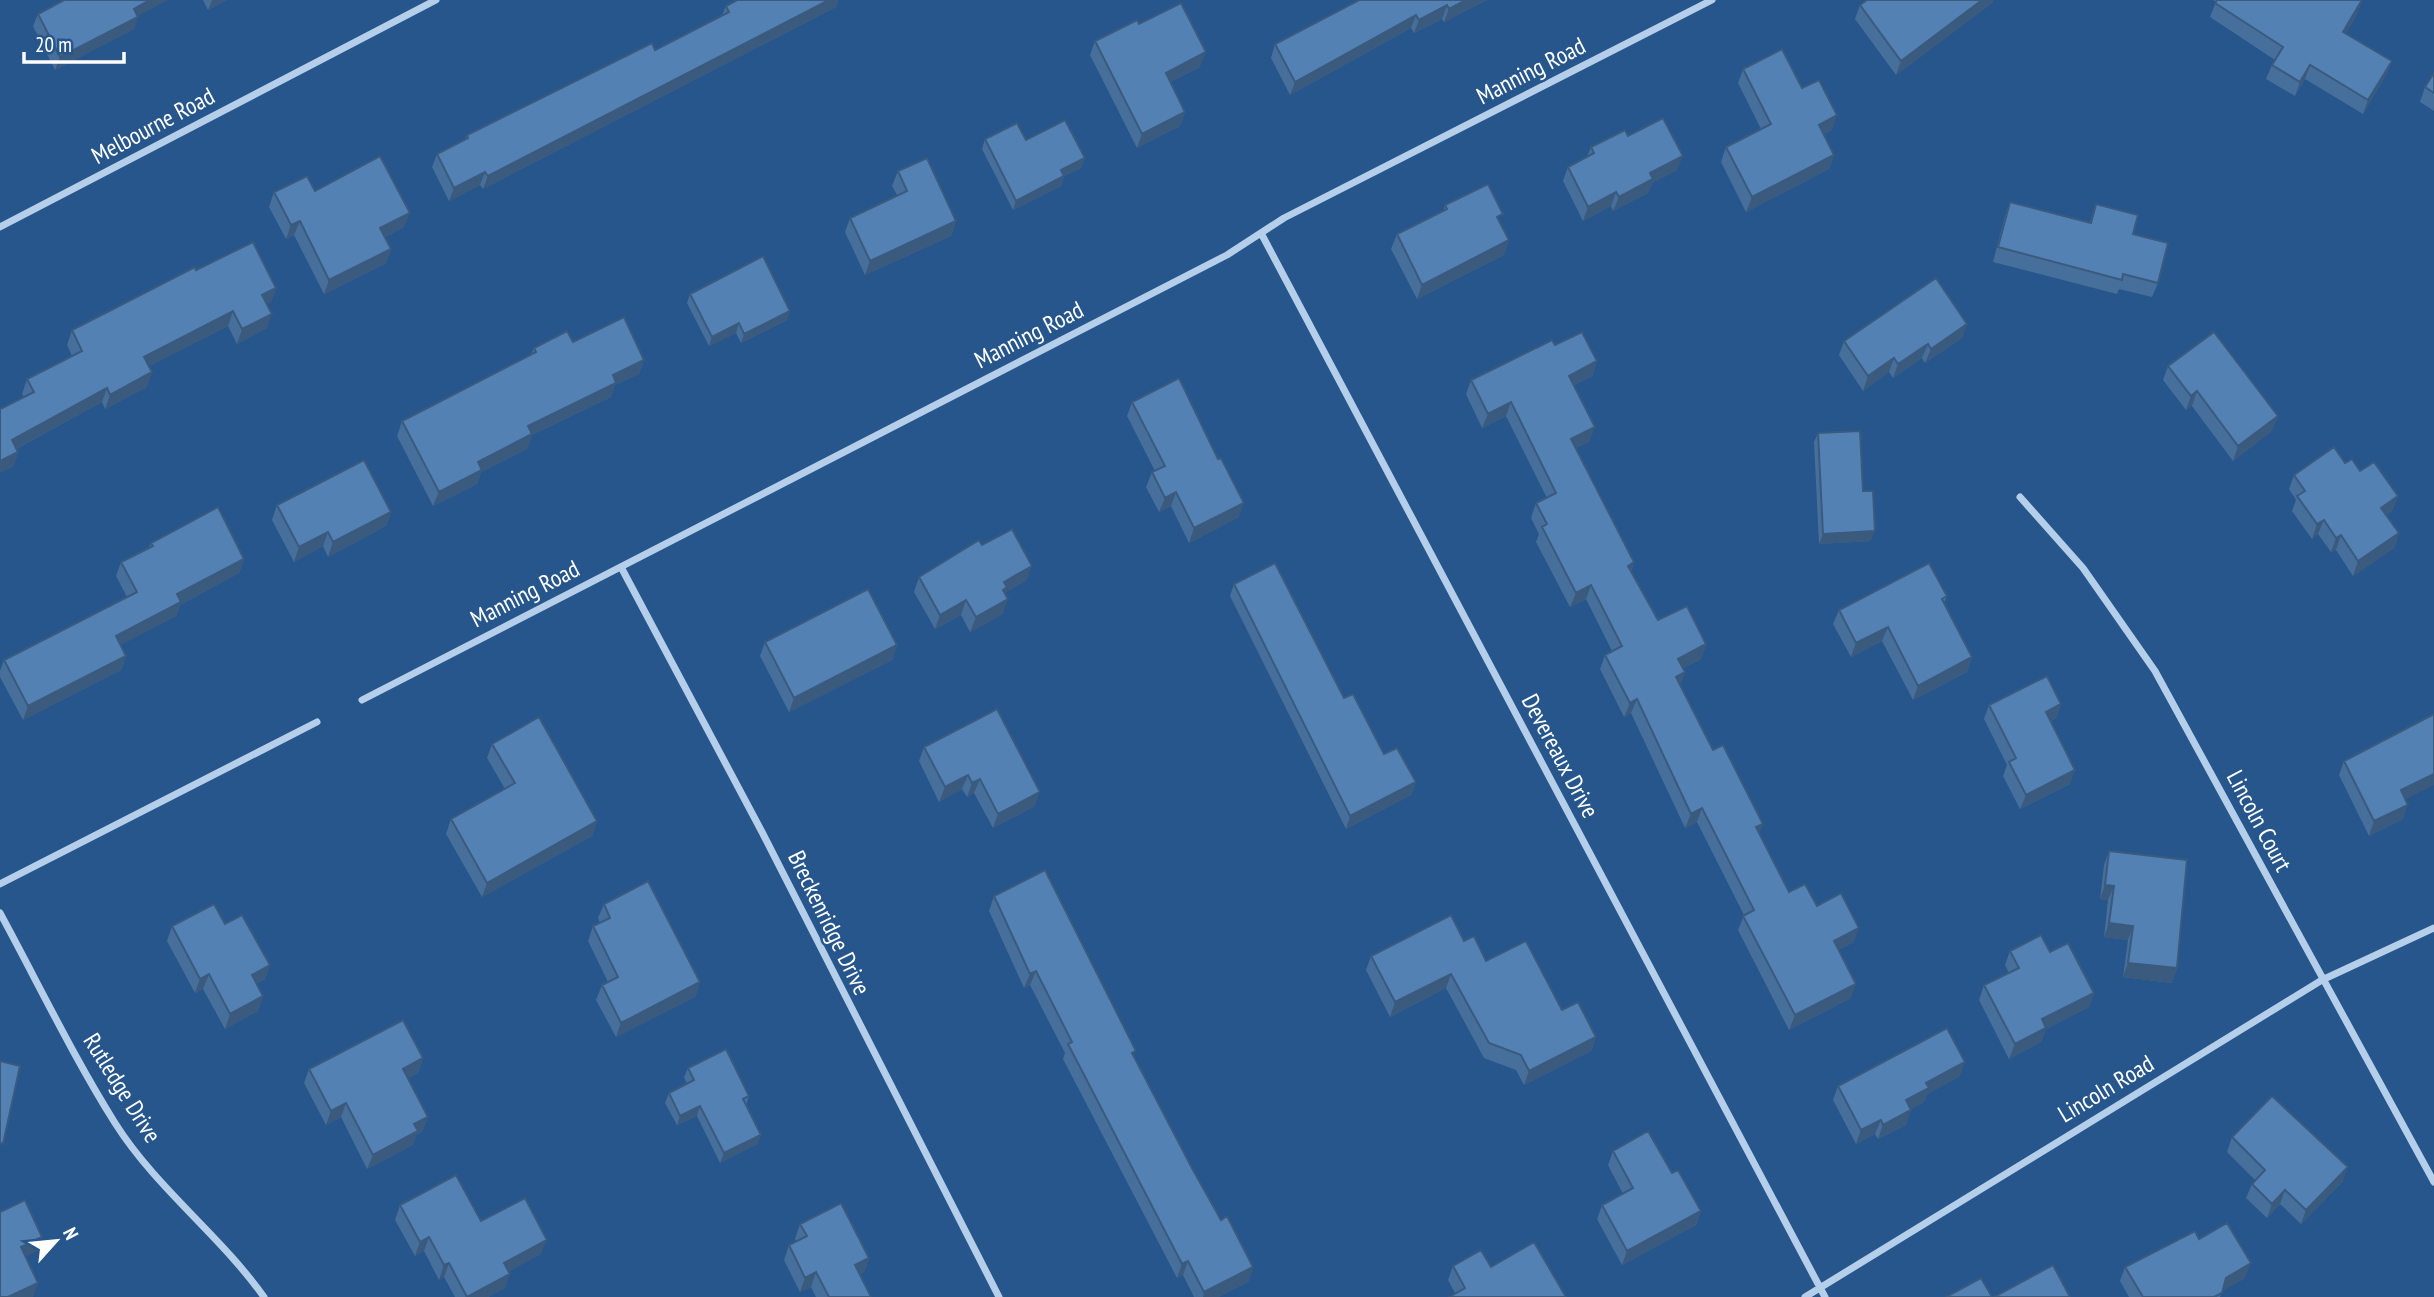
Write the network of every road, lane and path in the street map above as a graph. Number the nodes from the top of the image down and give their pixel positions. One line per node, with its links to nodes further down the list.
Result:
1 (436, 0): 3 (street, Melbourne Road)
2 (1712, 0): 4 (street, Manning Road)
3 (0, 227)
4 (1261, 233): 6 (street, Manning Road); 14 (street, Devereaux Drive)
5 (2020, 498): 12 (street, Lincoln Court)
6 (621, 567): 7 (street, Manning Road); 16 (street, Breckenridge Drive)
7 (362, 700)
8 (317, 722): 9 (street)
9 (0, 884)
10 (0, 913): 15 (street, Rutledge Drive)
11 (2434, 928): 12 (street, Lincoln Road)
12 (2322, 980): 13 (street, Lincoln Court); 14 (street, Lincoln Road)
13 (2434, 1182)
14 (1819, 1286): 17 (street, Lincoln Road); 18 (street, Devereaux Drive)
15 (264, 1297)
16 (999, 1297)
17 (1805, 1297)
18 (1825, 1297)

